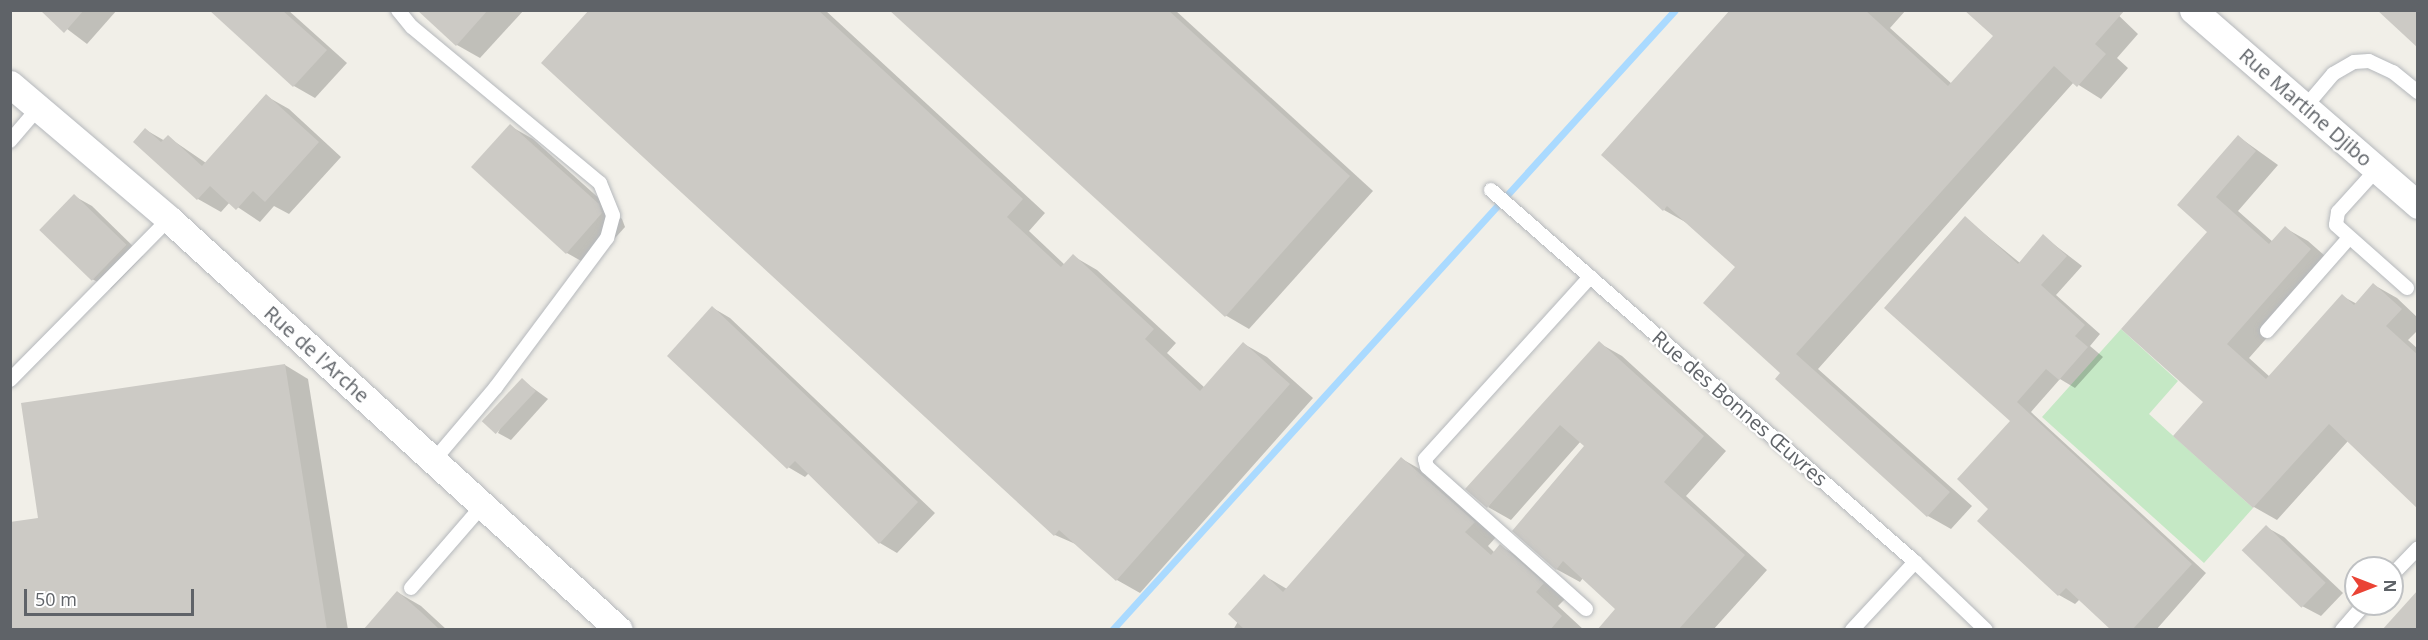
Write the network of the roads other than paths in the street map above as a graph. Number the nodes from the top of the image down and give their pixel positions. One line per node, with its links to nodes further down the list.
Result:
1 (398, 10): 17 (lane)
2 (2193, 10): 5 (street, Rue Martine Djibo)
3 (10, 84): 6 (street, Rue de l'Arche)
4 (2418, 92): 5 (lane)
5 (2306, 106): 8 (street, Rue Martine Djibo)
6 (39, 107): 7 (lane); 11 (street, Rue de l'Arche)
7 (10, 141)
8 (2377, 169): 10 (street, Rue Martine Djibo); 12 (lane)
9 (1491, 190): 13 (lane, Rue des Bonnes Œuvres)
10 (2418, 205)
11 (169, 219): 16 (lane); 17 (street, Rue de l'Arche)
12 (2348, 239): 14 (lane); 15 (lane)
13 (1590, 277): 20 (lane, Rue des Bonnes Œuvres); 23 (lane)
14 (2407, 288)
15 (2267, 331)
16 (10, 380)
17 (434, 460): 18 (street, Rue de l'Arche)
18 (483, 505): 22 (lane); 25 (street, Rue de l'Arche)
19 (2418, 548): 21 (lane)
20 (1916, 562): 26 (lane); 27 (lane, Rue des Bonnes Œuvres)
21 (2404, 563)
22 (411, 588)
23 (1586, 609)
24 (2354, 616): 28 (lane)
25 (619, 630)
26 (1852, 630)
27 (1986, 630)
28 (2342, 630)

